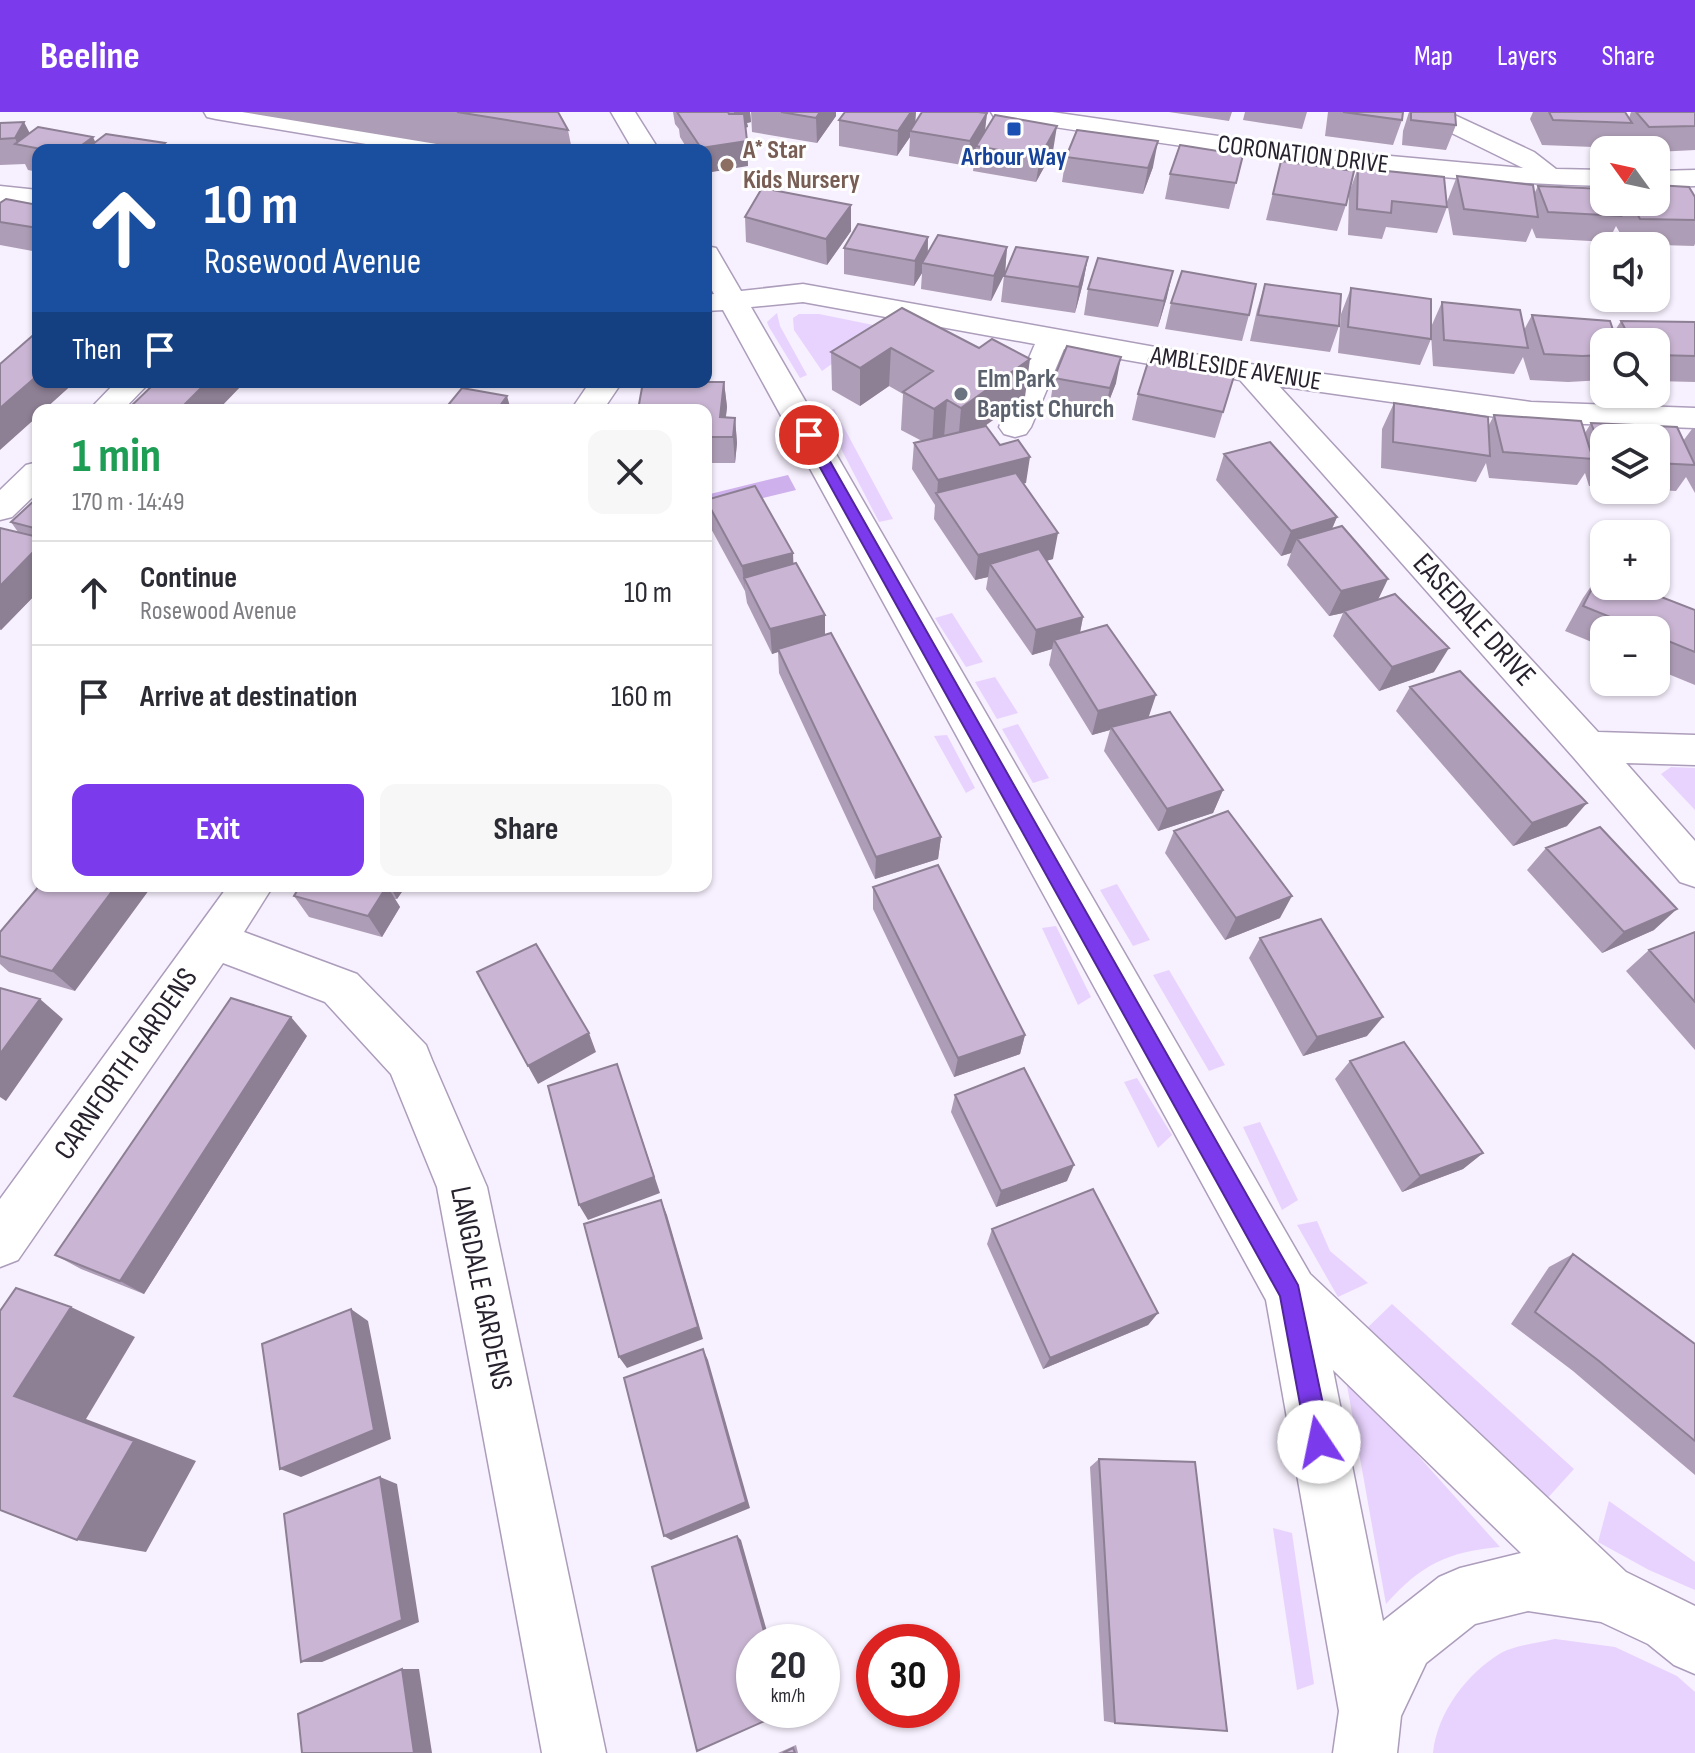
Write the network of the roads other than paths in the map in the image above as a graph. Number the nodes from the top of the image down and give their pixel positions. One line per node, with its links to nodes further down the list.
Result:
1 (216, 112): 5 (street)
2 (623, 112): 6 (street)
3 (1003, 112): 7 (street, CORONATION DRIVE)
4 (1428, 112): 7 (street)
5 (412, 144)
6 (642, 144)
7 (1551, 178): 8 (street, CORONATION DRIVE)
8 (1590, 178)
9 (1695, 178): 10 (street)
10 (1670, 179)
11 (0, 194): 12 (street)
12 (32, 197)
13 (712, 276): 14 (street)
14 (719, 301): 15 (street, AMBLESIDE AVENUE); 29 (street)
15 (1053, 338): 16 (street, AMBLESIDE AVENUE); 20 (street)
16 (1250, 373): 19 (street, AMBLESIDE AVENUE); 23 (street, EASEDALE DRIVE)
17 (128, 388): 18 (street)
18 (111, 404)
19 (1695, 418)
20 (1015, 427)
21 (32, 479): 22 (street)
22 (0, 509)
23 (1588, 747): 24 (street); 25 (street, EASEDALE DRIVE)
24 (1695, 750)
25 (1695, 870)
26 (248, 892): 27 (street, CARNFORTH GARDENS)
27 (214, 940): 28 (street, CARNFORTH GARDENS); 33 (street, LANGDALE GARDENS)
28 (0, 1242)
29 (1291, 1293): 30 (street); 32 (street)
30 (1605, 1593): 31 (street); 32 (street)
31 (1695, 1644)
32 (1368, 1732)
33 (574, 1753)

